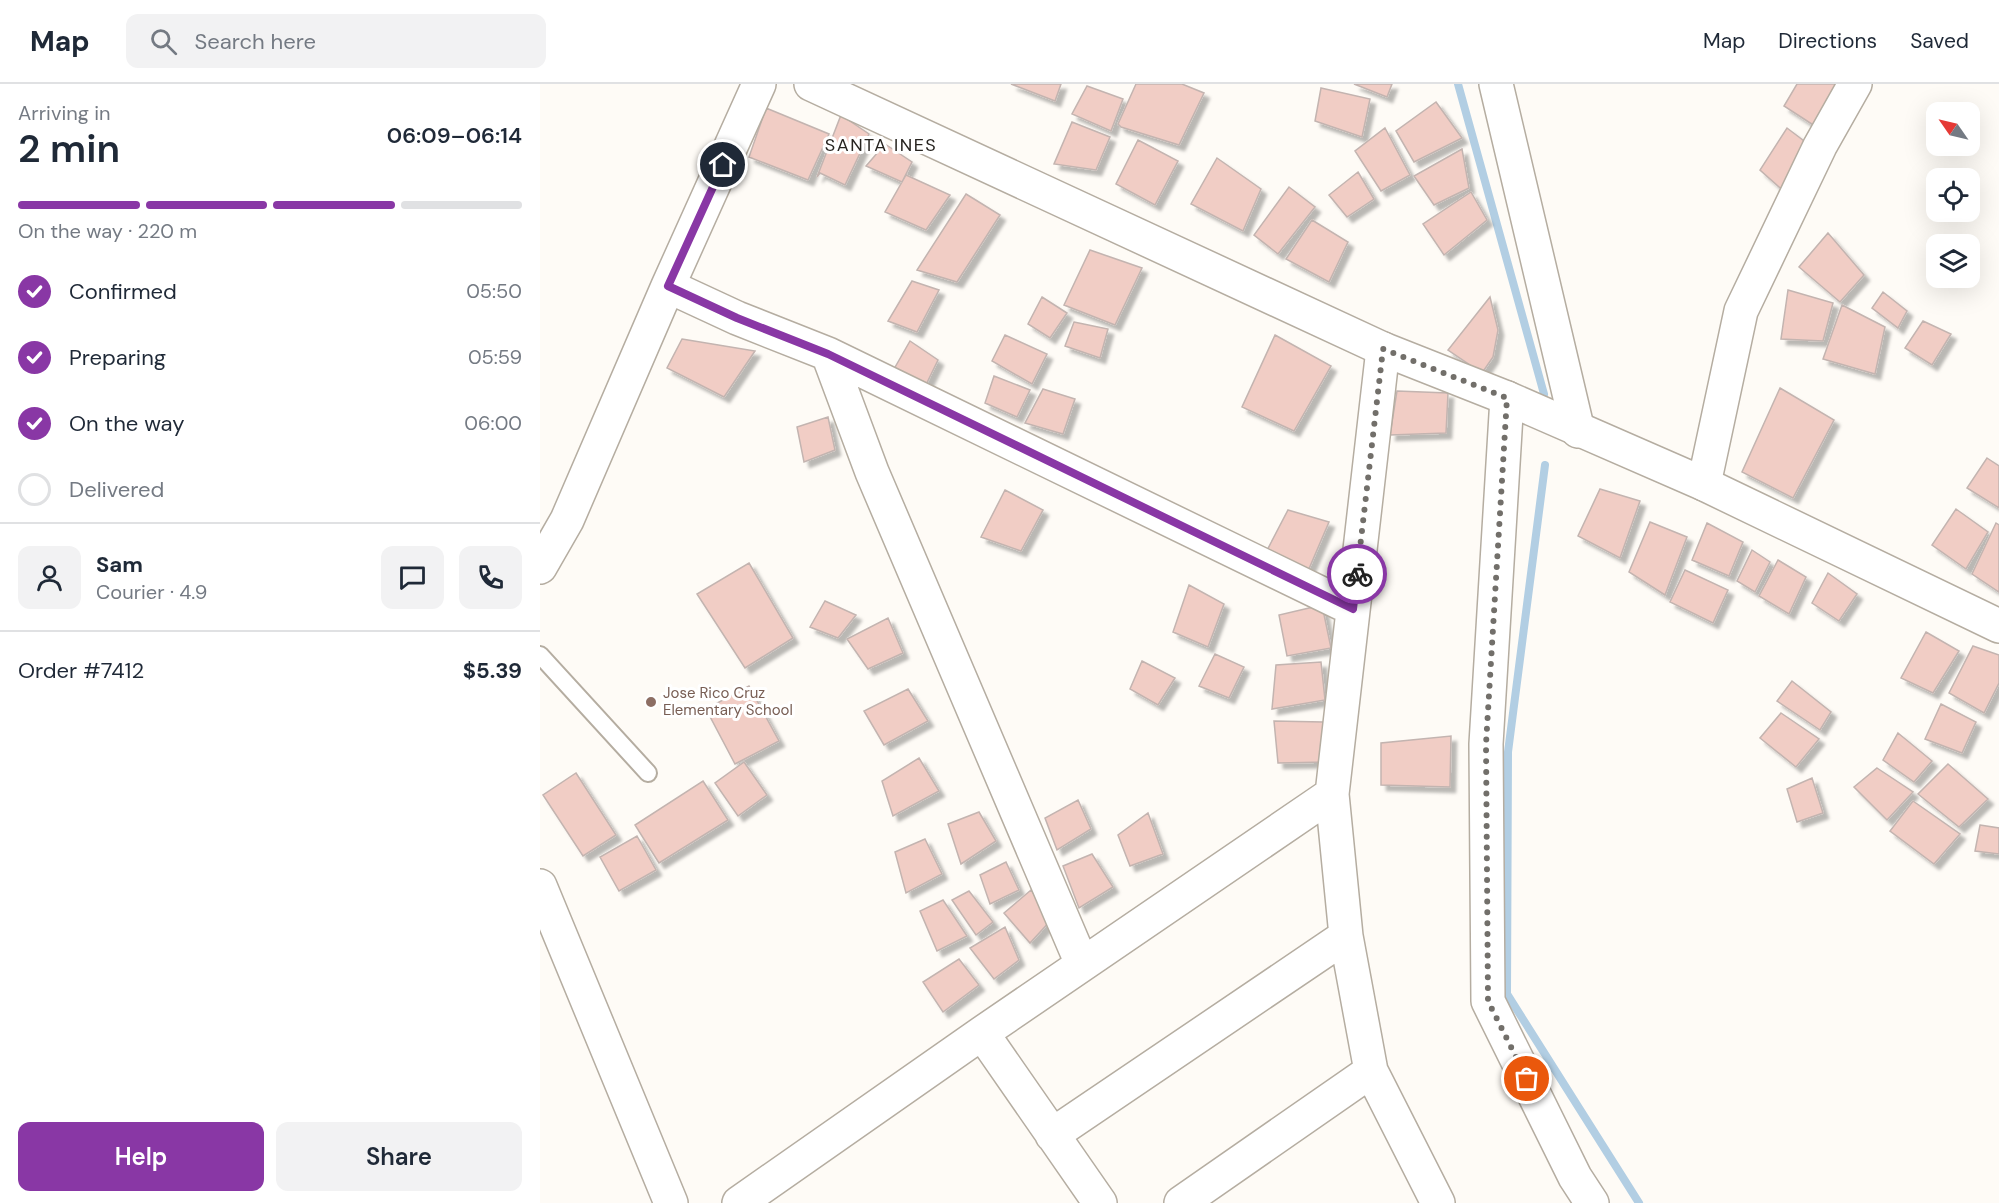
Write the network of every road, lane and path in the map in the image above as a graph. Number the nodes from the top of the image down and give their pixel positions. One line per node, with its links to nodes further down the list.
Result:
1 (759, 84): 5 (street)
2 (811, 84): 6 (street)
3 (1496, 84): 9 (street)
4 (1855, 84): 10 (street)
5 (668, 286): 7 (street); 11 (street)
6 (1383, 349): 8 (street); 12 (street)
7 (828, 354): 12 (street); 19 (street)
8 (1507, 398): 9 (street); 28 (street)
9 (1578, 431): 10 (street)
10 (1704, 484): 13 (street)
11 (540, 567)
12 (1353, 609): 16 (street)
13 (1999, 626)
14 (540, 655): 15 (lane)
15 (648, 773)
16 (1332, 794): 18 (street); 19 (street)
17 (540, 886): 23 (street)
18 (1346, 936): 21 (street); 22 (street)
19 (1082, 964): 20 (street)
20 (982, 1033): 22 (street); 24 (street)
21 (1371, 1071): 26 (street); 27 (street)
22 (1052, 1135): 25 (street)
23 (671, 1203)
24 (739, 1203)
25 (1100, 1203)
26 (1181, 1203)
27 (1438, 1203)
28 (1592, 1203)

